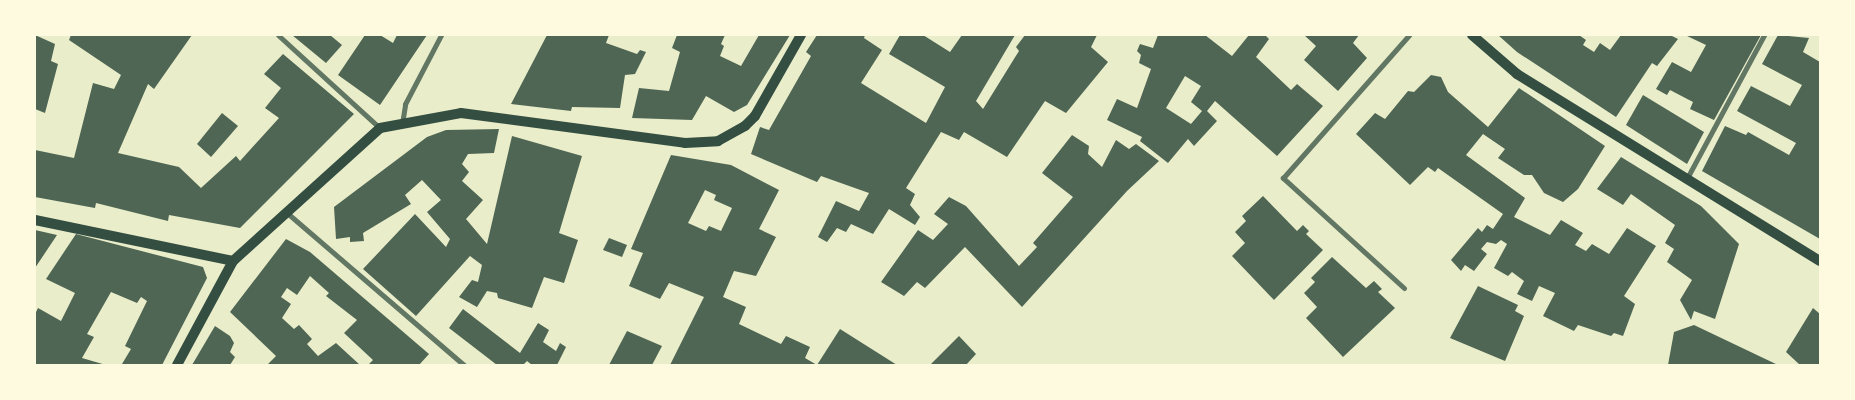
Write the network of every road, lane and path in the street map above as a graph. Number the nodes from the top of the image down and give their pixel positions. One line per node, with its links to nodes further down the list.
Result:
1 (278, 35): 8 (street)
2 (441, 35): 7 (street)
3 (801, 35): 7 (main road)
4 (1409, 35): 14 (street)
5 (1472, 35): 9 (main road)
6 (1764, 35): 9 (street)
7 (402, 125): 8 (main road)
8 (380, 128): 10 (main road)
9 (1686, 181): 13 (main road)
10 (285, 212): 12 (main road); 16 (street)
11 (35, 220): 12 (main road)
12 (233, 261): 15 (main road)
13 (1820, 261)
14 (1404, 288)
15 (177, 365)
16 (464, 365)

